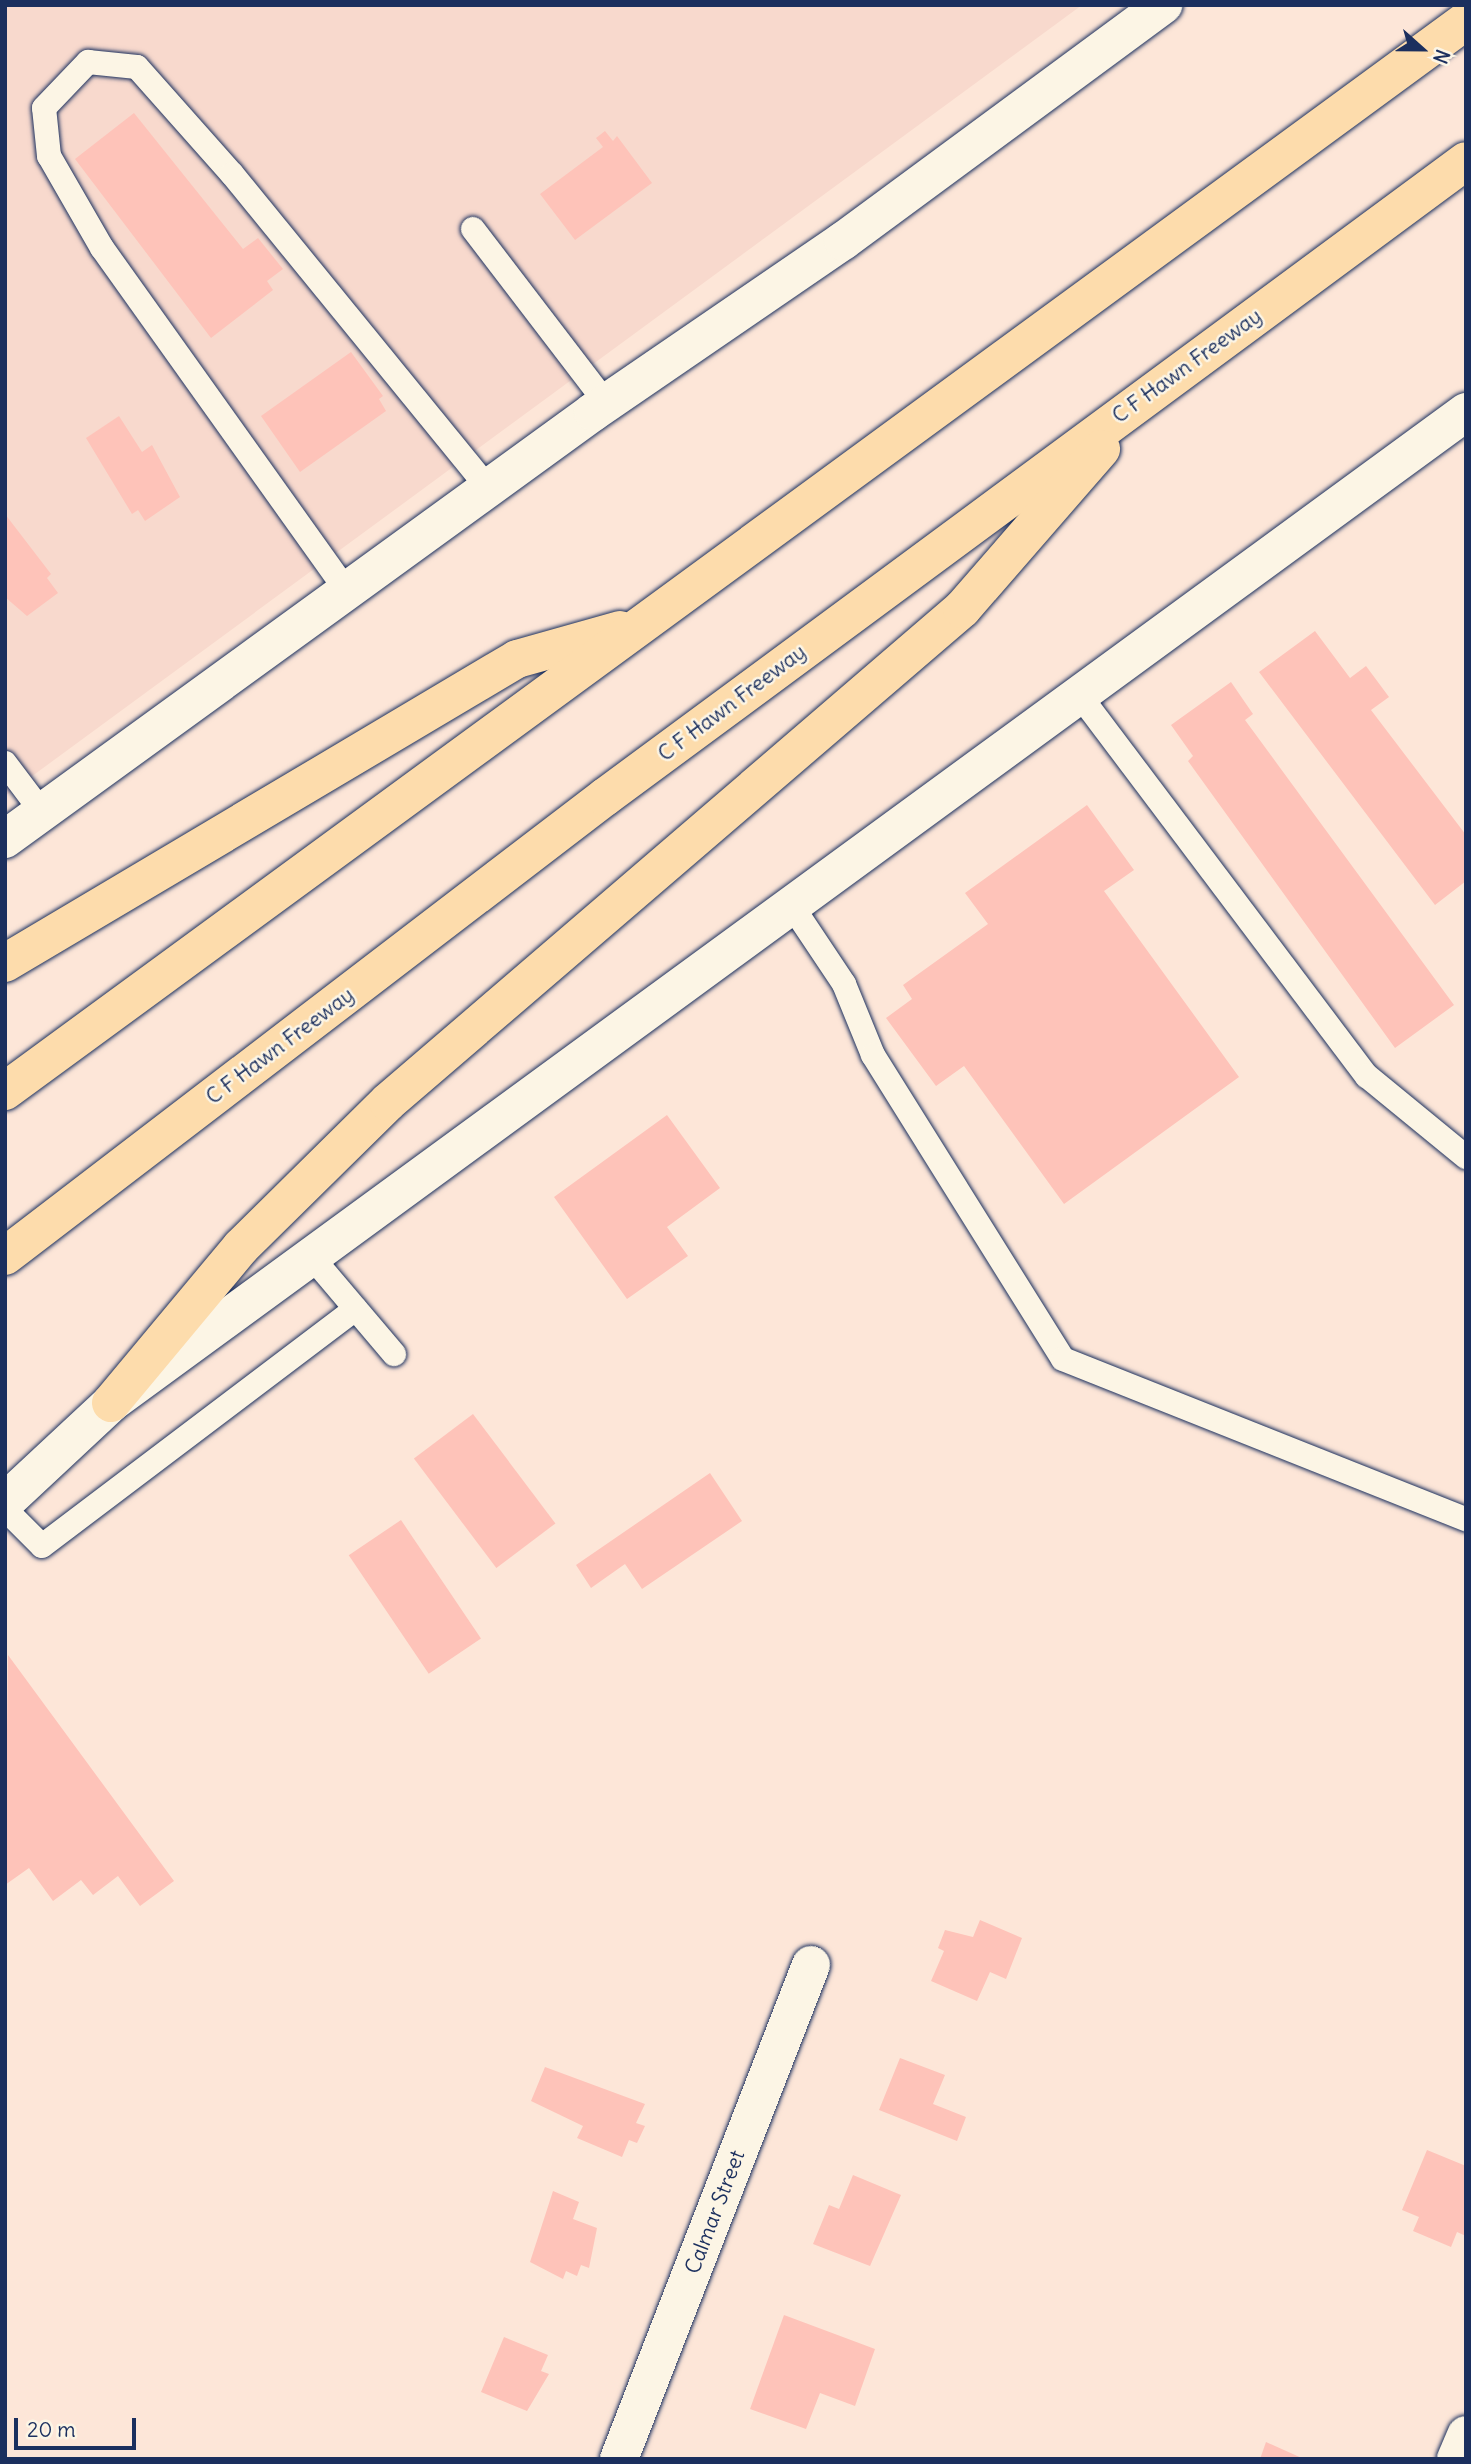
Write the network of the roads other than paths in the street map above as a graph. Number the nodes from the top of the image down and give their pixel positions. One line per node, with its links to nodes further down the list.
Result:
1 (1163, 5): 6 (main road)
2 (1466, 21): 10 (highway)
3 (1466, 161): 5 (highway, C F Hawn Freeway)
4 (473, 229): 6 (lane)
5 (1148, 395): 20 (highway, C F Hawn Freeway); 23 (highway)
6 (606, 403): 8 (main road)
7 (1466, 412): 11 (main road)
8 (488, 488): 9 (main road); 9 (lane)
9 (346, 590): 13 (main road)
10 (645, 623): 16 (highway); 17 (highway)
11 (1081, 697): 15 (main road); 18 (lane)
12 (5, 763): 13 (lane)
13 (42, 812): 14 (main road)
14 (5, 839)
15 (792, 906): 19 (main road); 26 (lane)
16 (5, 963)
17 (5, 1091)
18 (1466, 1157)
19 (310, 1255): 21 (lane); 23 (main road)
20 (5, 1256)
21 (355, 1309): 22 (lane); 25 (lane)
22 (394, 1354)
23 (111, 1403): 24 (main road)
24 (5, 1502)
25 (5, 1508)
26 (1466, 1519)
27 (811, 1965): 29 (main road, Calmar Street)
28 (1466, 2435): 30 (main road)
29 (619, 2459)
30 (1456, 2459)

